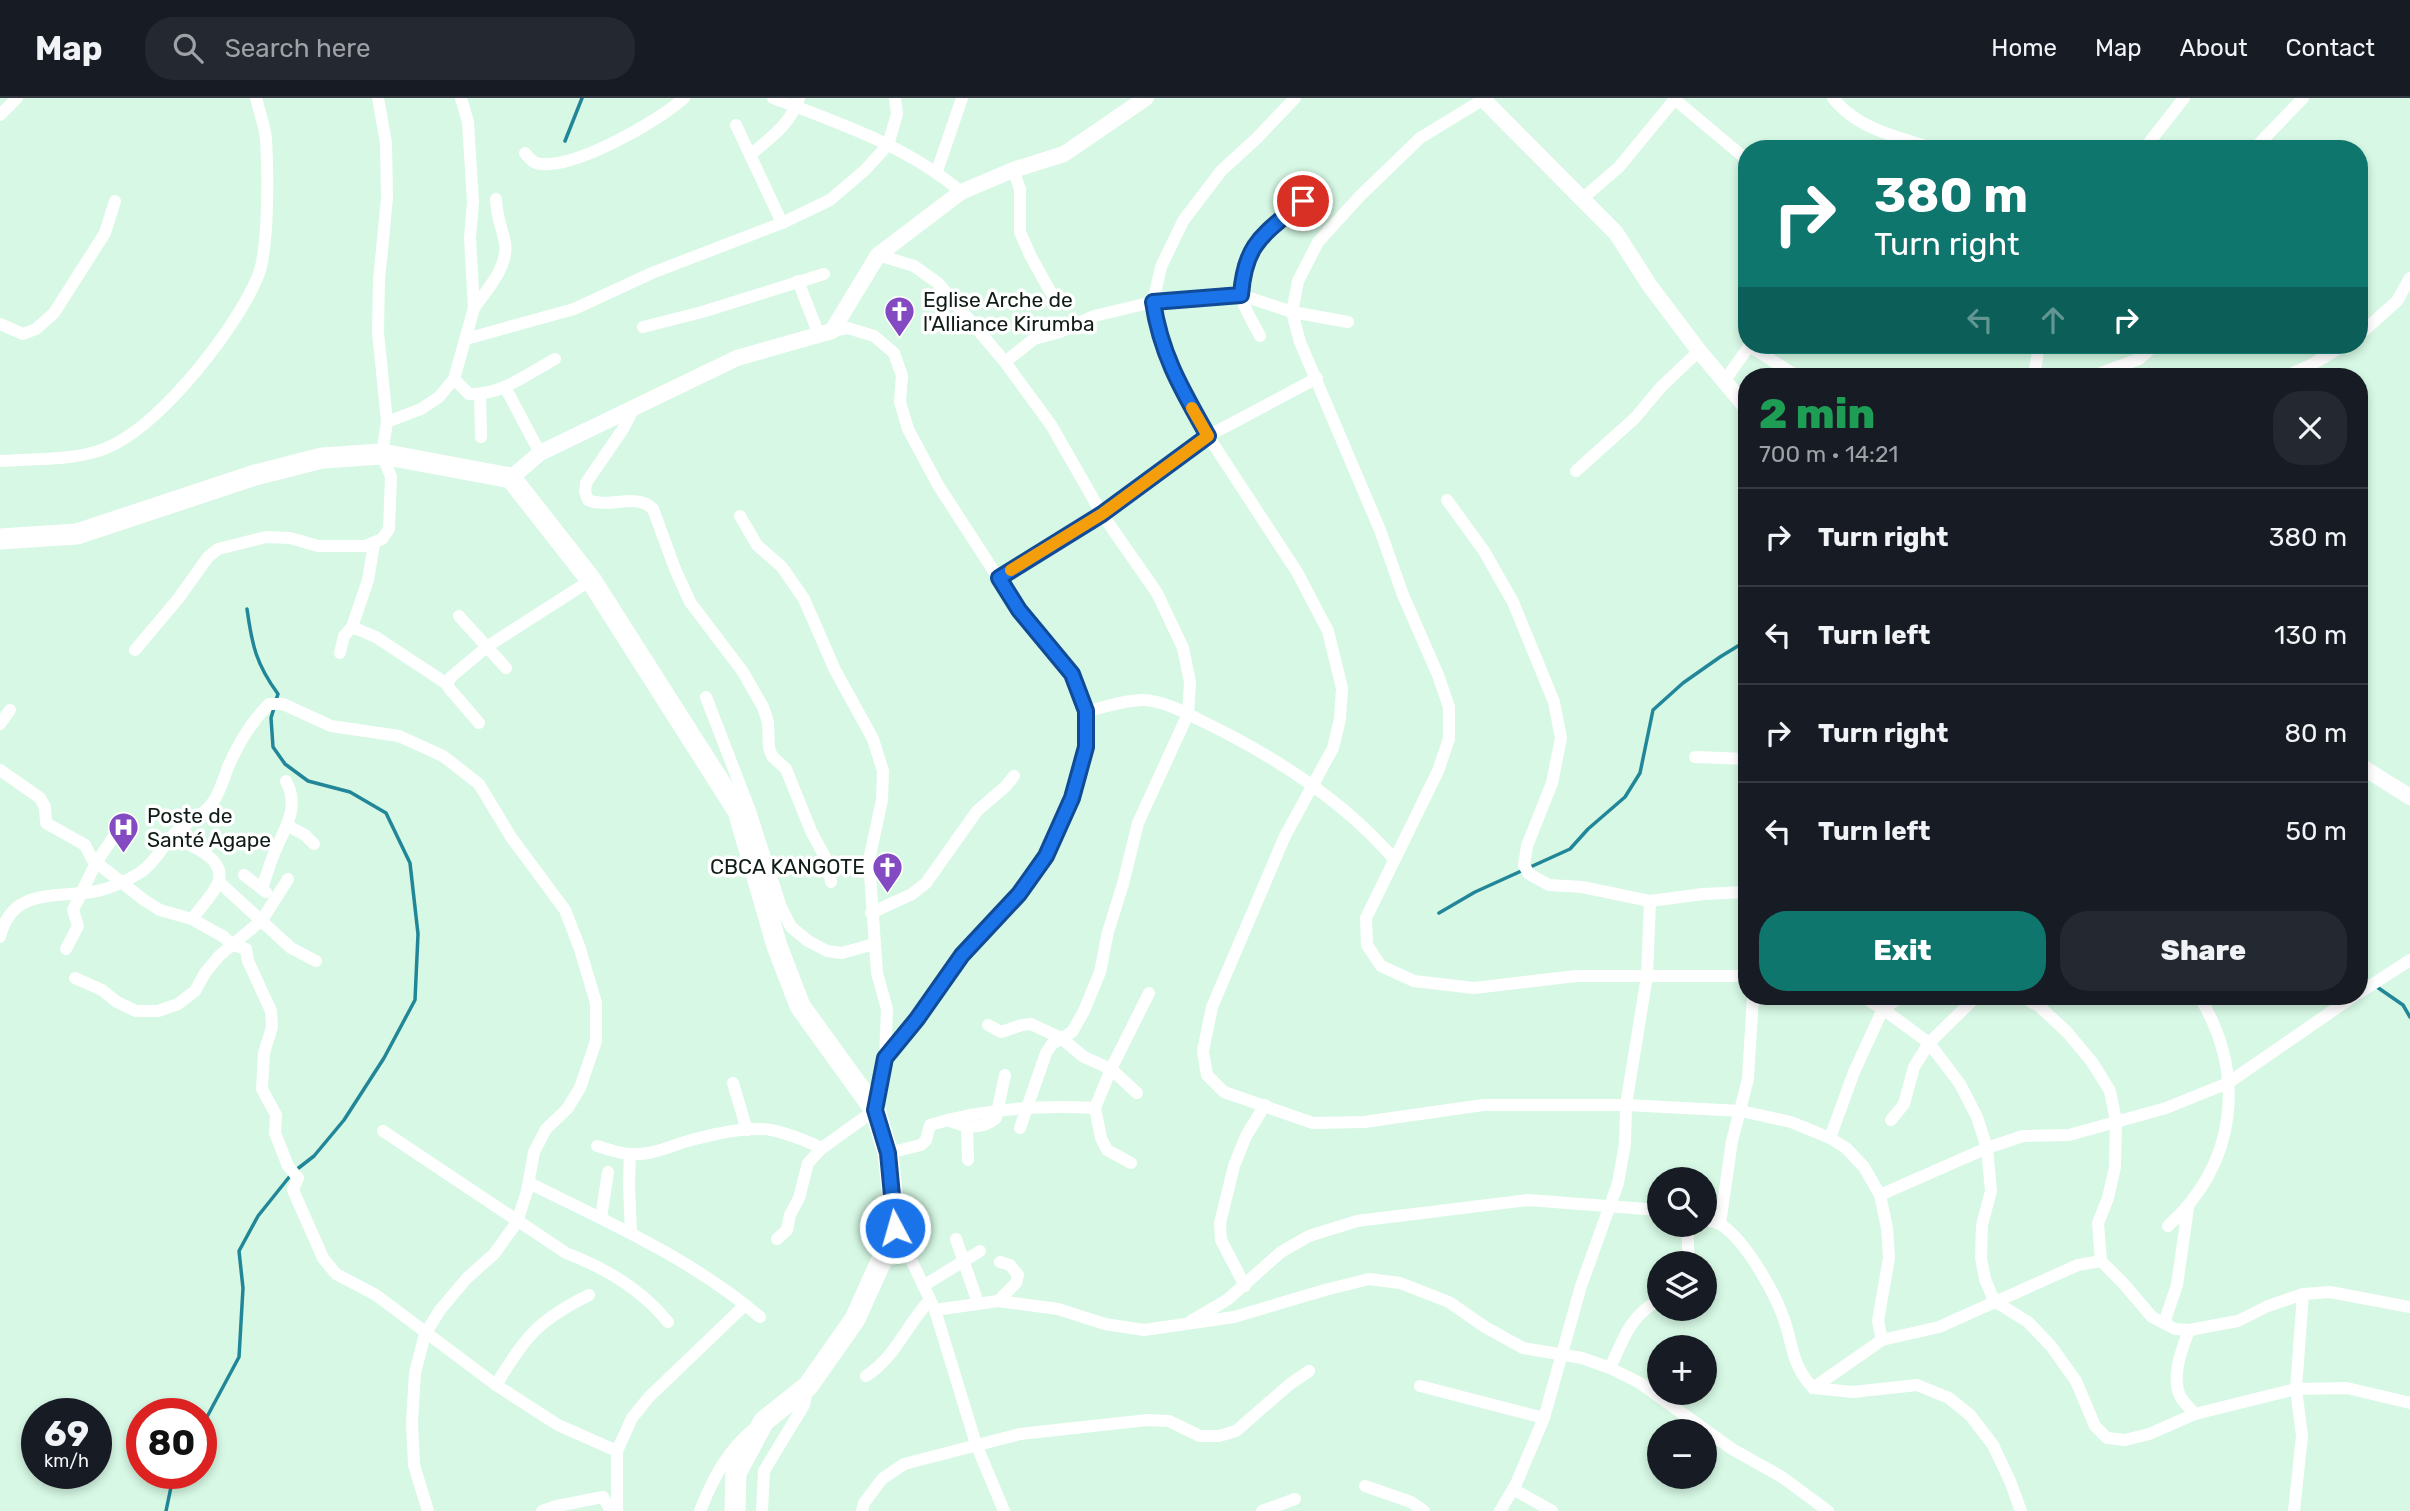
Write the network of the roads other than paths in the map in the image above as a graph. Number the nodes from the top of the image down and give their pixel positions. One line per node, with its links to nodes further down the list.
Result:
1 (17, 98): 17 (street)
2 (256, 98): 72 (street)
3 (378, 98): 67 (street)
4 (461, 98): 41 (street)
5 (684, 98): 24 (street)
6 (773, 98): 16 (street)
7 (895, 98): 22 (street)
8 (962, 98): 27 (street)
9 (1146, 98): 26 (street)
10 (1295, 98): 40 (street)
11 (1833, 98): 19 (street)
12 (2184, 98): 20 (street)
13 (2303, 98): 21 (street)
14 (1483, 99): 30 (street); 42 (street)
15 (1674, 99): 23 (street); 30 (street)
16 (798, 103): 22 (street); 25 (street)
17 (0, 114)
18 (736, 125): 25 (street)
19 (1906, 140)
20 (2151, 140)
21 (2263, 140)
22 (888, 145): 27 (street); 33 (street)
23 (1738, 152)
24 (525, 153)
25 (750, 155): 33 (street)
26 (1013, 170): 29 (street); 38 (street)
27 (937, 171): 29 (street)
28 (1318, 188): 39 (street)
29 (961, 192): 34 (street)
30 (1583, 198): 50 (street)
31 (496, 199): 41 (street)
32 (115, 201): 44 (street)
33 (782, 223): 49 (street)
34 (878, 255): 47 (street); 56 (street)
35 (824, 274): 37 (street)
36 (2410, 278): 46 (street)
37 (798, 281): 45 (street); 47 (street)
38 (1050, 291)
39 (1241, 295): 40 (street); 42 (street); 48 (street)
40 (1153, 302): 56 (street); 68 (street)
41 (474, 308): 49 (street)
42 (1292, 312): 43 (street); 60 (street)
43 (1348, 323)
44 (0, 324)
45 (643, 327)
46 (2368, 327)
47 (825, 333): 66 (street); 80 (street)
48 (1261, 336)
49 (466, 339): 61 (street)
50 (1699, 351): 62 (street); 73 (street)
51 (1743, 354): 62 (street)
52 (1763, 354): 57 (street)
53 (2145, 354): 58 (street)
54 (2330, 354): 59 (street)
55 (555, 359): 63 (street)
56 (1005, 362): 76 (street)
57 (1785, 368)
58 (2115, 368)
59 (2306, 368)
60 (1317, 378): 68 (street); 107 (street)
61 (454, 379): 64 (street); 67 (street)
62 (1725, 380): 65 (street)
63 (505, 387): 64 (street); 70 (street)
64 (480, 394): 69 (street)
65 (1738, 397)
66 (634, 408): 70 (street); 112 (street)
67 (387, 422): 71 (street)
68 (1208, 436): 76 (street); 101 (street)
69 (481, 437)
70 (540, 453): 74 (street)
71 (382, 454): 74 (highway); 78 (highway); 79 (street)
72 (0, 461)
73 (1576, 471)
74 (511, 478): 81 (highway)
75 (1447, 500): 118 (street)
76 (1102, 514): 80 (street); 92 (street)
77 (740, 516): 119 (street)
78 (0, 539)
79 (374, 544): 83 (street); 85 (street)
80 (999, 578): 91 (street)
81 (591, 580): 84 (street); 154 (highway)
82 (460, 616): 84 (street)
83 (352, 627): 86 (street); 88 (street)
84 (488, 646): 87 (street); 88 (street)
85 (135, 650)
86 (340, 653)
87 (506, 668)
88 (447, 684): 93 (street)
89 (706, 697): 123 (street)
90 (10, 710): 94 (street)
91 (1086, 711): 92 (street); 144 (street)
92 (1188, 714): 101 (street); 142 (street)
93 (479, 723)
94 (0, 724)
95 (1695, 757): 96 (street)
96 (1738, 759)
97 (0, 770): 108 (street)
98 (2368, 771): 102 (street)
99 (1014, 776): 119 (street)
100 (286, 782): 103 (street)
101 (1312, 785): 107 (street); 150 (street)
102 (2410, 797)
103 (288, 826): 106 (street); 114 (street)
104 (114, 836): 108 (street)
105 (172, 837): 111 (street); 113 (street); 173 (street)
106 (314, 844)
107 (1394, 859): 128 (street)
108 (96, 863): 113 (street); 115 (street)
109 (244, 875): 114 (street)
110 (288, 879): 117 (street)
111 (219, 882): 120 (street); 121 (street)
112 (831, 882)
113 (120, 884): 115 (street); 120 (street)
114 (262, 888): 117 (street)
115 (81, 892): 122 (street); 125 (street)
116 (1738, 892): 118 (street)
117 (275, 899): 121 (street)
118 (1650, 901): 128 (street)
119 (871, 913): 123 (street)
120 (192, 919): 124 (street)
121 (262, 920): 124 (street); 127 (street)
122 (0, 937)
123 (874, 944): 144 (street)
124 (233, 946): 130 (street); 207 (street)
125 (66, 948)
126 (2410, 960): 131 (street)
127 (316, 961)
128 (1647, 976): 129 (street); 151 (street)
129 (1738, 976)
130 (75, 978)
131 (2368, 987)
132 (1149, 993): 145 (street)
133 (1752, 1005): 156 (street)
134 (1876, 1005): 140 (street)
135 (1889, 1005): 140 (street)
136 (1968, 1005): 143 (street)
137 (2037, 1005): 159 (street)
138 (2205, 1005): 148 (street)
139 (2341, 1005): 148 (street)
140 (1883, 1009): 143 (street); 164 (street)
141 (988, 1025): 142 (street)
142 (1061, 1038): 145 (street); 152 (street)
143 (1929, 1043): 158 (street); 166 (street)
144 (885, 1058): 154 (street)
145 (1111, 1069): 149 (street); 153 (street)
146 (1005, 1075): 155 (street)
147 (733, 1083): 163 (street)
148 (2228, 1083): 159 (street); 176 (street)
149 (1137, 1093)
150 (1265, 1105): 151 (street); 192 (street)
151 (1626, 1105): 156 (street); 175 (street)
152 (1028, 1107): 153 (street); 155 (street); 161 (street)
153 (1095, 1108): 171 (street)
154 (875, 1110): 167 (street); 168 (highway)
155 (998, 1110): 157 (street); 160 (street)
156 (1741, 1111): 164 (street); 181 (street)
157 (947, 1120): 160 (street); 168 (street)
158 (1891, 1120)
159 (2116, 1121): 166 (street); 188 (street)
160 (967, 1127): 170 (street)
161 (1020, 1128)
162 (383, 1130): 179 (street)
163 (747, 1130): 167 (street); 169 (street)
164 (1830, 1138): 174 (street)
165 (597, 1146): 169 (street)
166 (1987, 1147): 174 (street); 196 (street)
167 (822, 1148): 185 (street)
168 (888, 1153): 183 (highway)
169 (631, 1154): 184 (street)
170 (968, 1160)
171 (1131, 1163)
172 (608, 1172): 178 (street)
173 (528, 1183): 178 (street); 179 (street)
174 (1880, 1195): 208 (street)
175 (1608, 1206): 177 (street); 192 (street); 209 (street)
176 (2188, 1208): 182 (street); 204 (street)
177 (1647, 1209)
178 (601, 1218): 184 (street)
179 (517, 1222): 203 (street); 207 (street)
180 (1717, 1223): 181 (street)
181 (1720, 1224): 216 (street)
182 (2168, 1227)
183 (895, 1228): 191 (street); 214 (highway)
184 (631, 1233): 198 (street)
185 (777, 1239)
186 (956, 1239): 190 (street)
187 (979, 1251): 190 (street)
188 (2101, 1261): 196 (street); 204 (street)
189 (1000, 1262): 195 (street)
190 (964, 1263): 191 (street); 197 (street)
191 (923, 1286): 199 (street)
192 (1245, 1286): 205 (street)
193 (2303, 1294): 200 (street); 206 (street); 217 (street)
194 (589, 1295): 213 (street)
195 (998, 1301): 197 (street); 205 (street)
196 (1994, 1301): 208 (street); 219 (street)
197 (978, 1303): 199 (street)
198 (745, 1304): 202 (street); 223 (street)
199 (932, 1305): 212 (street); 222 (street)
200 (2410, 1307)
201 (1647, 1308): 210 (street)
202 (760, 1317)
203 (668, 1322)
204 (2164, 1323): 206 (street)
205 (1185, 1325): 209 (street)
206 (2189, 1330): 219 (street)
207 (425, 1334): 213 (street); 227 (street)
208 (1882, 1340): 216 (street)
209 (1563, 1356): 210 (street); 220 (street)
210 (1610, 1368): 240 (street)
211 (1309, 1371): 222 (street)
212 (866, 1376)
213 (496, 1385): 223 (street)
214 (808, 1386): 221 (highway); 233 (street)
215 (1420, 1386): 220 (street)
216 (1813, 1388): 241 (street)
217 (2297, 1389): 218 (street); 219 (street); 242 (street)
218 (2410, 1403)
219 (2195, 1413)
220 (1544, 1418): 225 (street)
221 (764, 1421): 231 (street); 232 (highway)
222 (976, 1444): 234 (street); 235 (street)
223 (617, 1451): 230 (street)
224 (1365, 1486): 237 (street)
225 (1513, 1489): 238 (street); 239 (street)
226 (1295, 1499): 236 (street)
227 (428, 1511)
228 (542, 1511): 229 (street)
229 (611, 1511)
230 (617, 1511)
231 (700, 1511)
232 (735, 1511)
233 (762, 1511)
234 (862, 1511)
235 (1004, 1511)
236 (1262, 1511)
237 (1424, 1511)
238 (1500, 1511)
239 (1552, 1511)
240 (1828, 1511)
241 (2021, 1511)
242 (2294, 1511)

